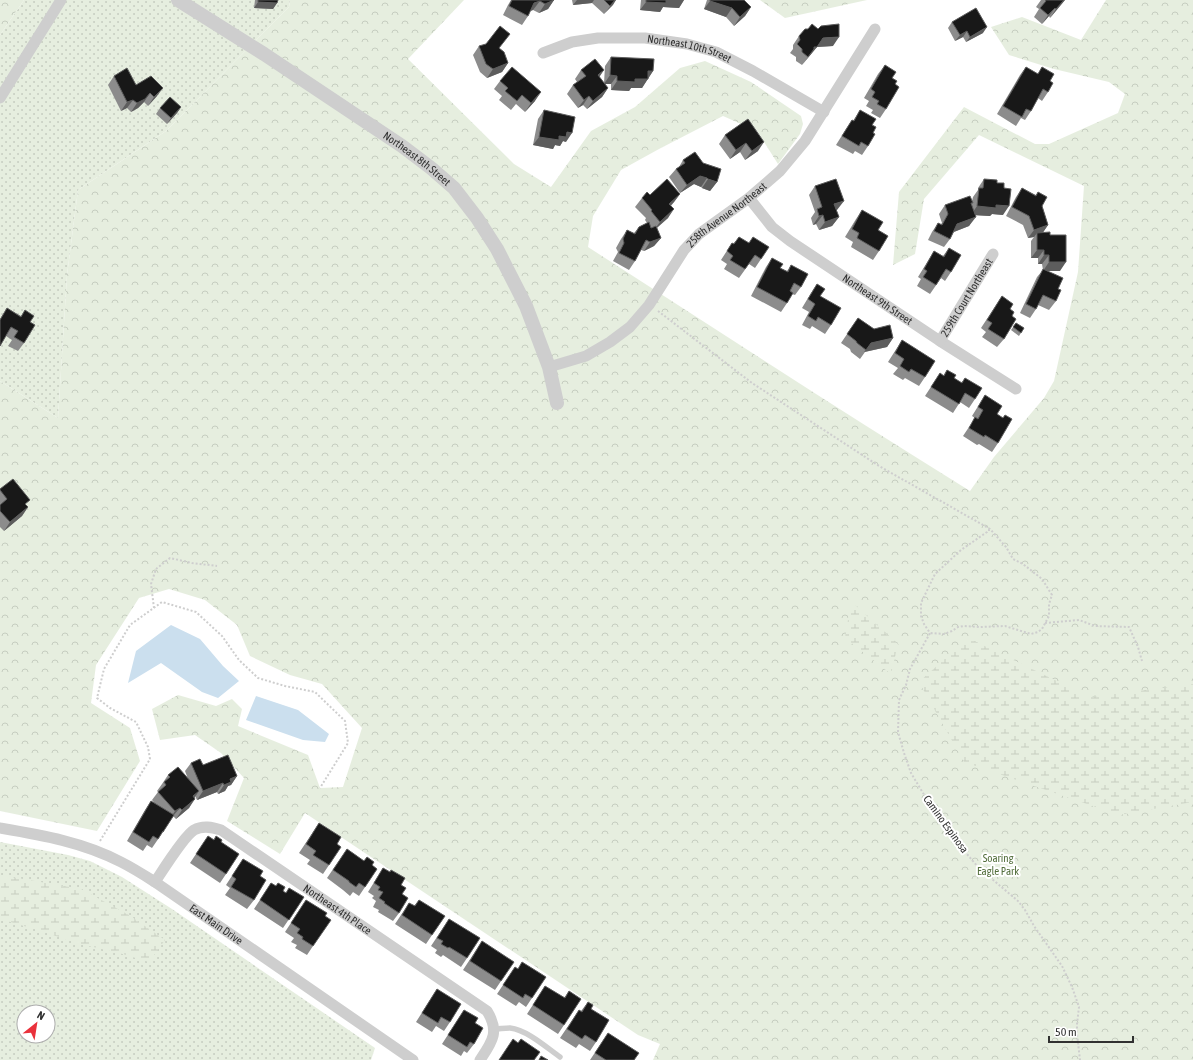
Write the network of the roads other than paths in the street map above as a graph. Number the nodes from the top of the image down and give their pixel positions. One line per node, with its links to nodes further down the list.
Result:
1 (61, 0): 5 (street)
2 (178, 0): 10 (street, Northeast 8th Street)
3 (875, 29): 6 (street, 258th Avenue Northeast)
4 (543, 53): 6 (street, Northeast 10th Street)
5 (0, 98)
6 (824, 112): 7 (street, 258th Avenue Northeast)
7 (749, 198): 9 (street, Northeast 9th Street); 10 (street, 258th Avenue Northeast)
8 (994, 254): 9 (street, 259th Court Northeast)
9 (940, 341): 11 (street, Northeast 9th Street)
10 (549, 366): 12 (street, Northeast 8th Street)
11 (1016, 389)
12 (557, 403)
13 (0, 828): 14 (street, East Main Drive)
14 (155, 882): 15 (street, Northeast 4th Place); 17 (street, East Main Drive)
15 (493, 1029): 16 (lane); 18 (street)
16 (560, 1057)
17 (413, 1060)
18 (480, 1060)

